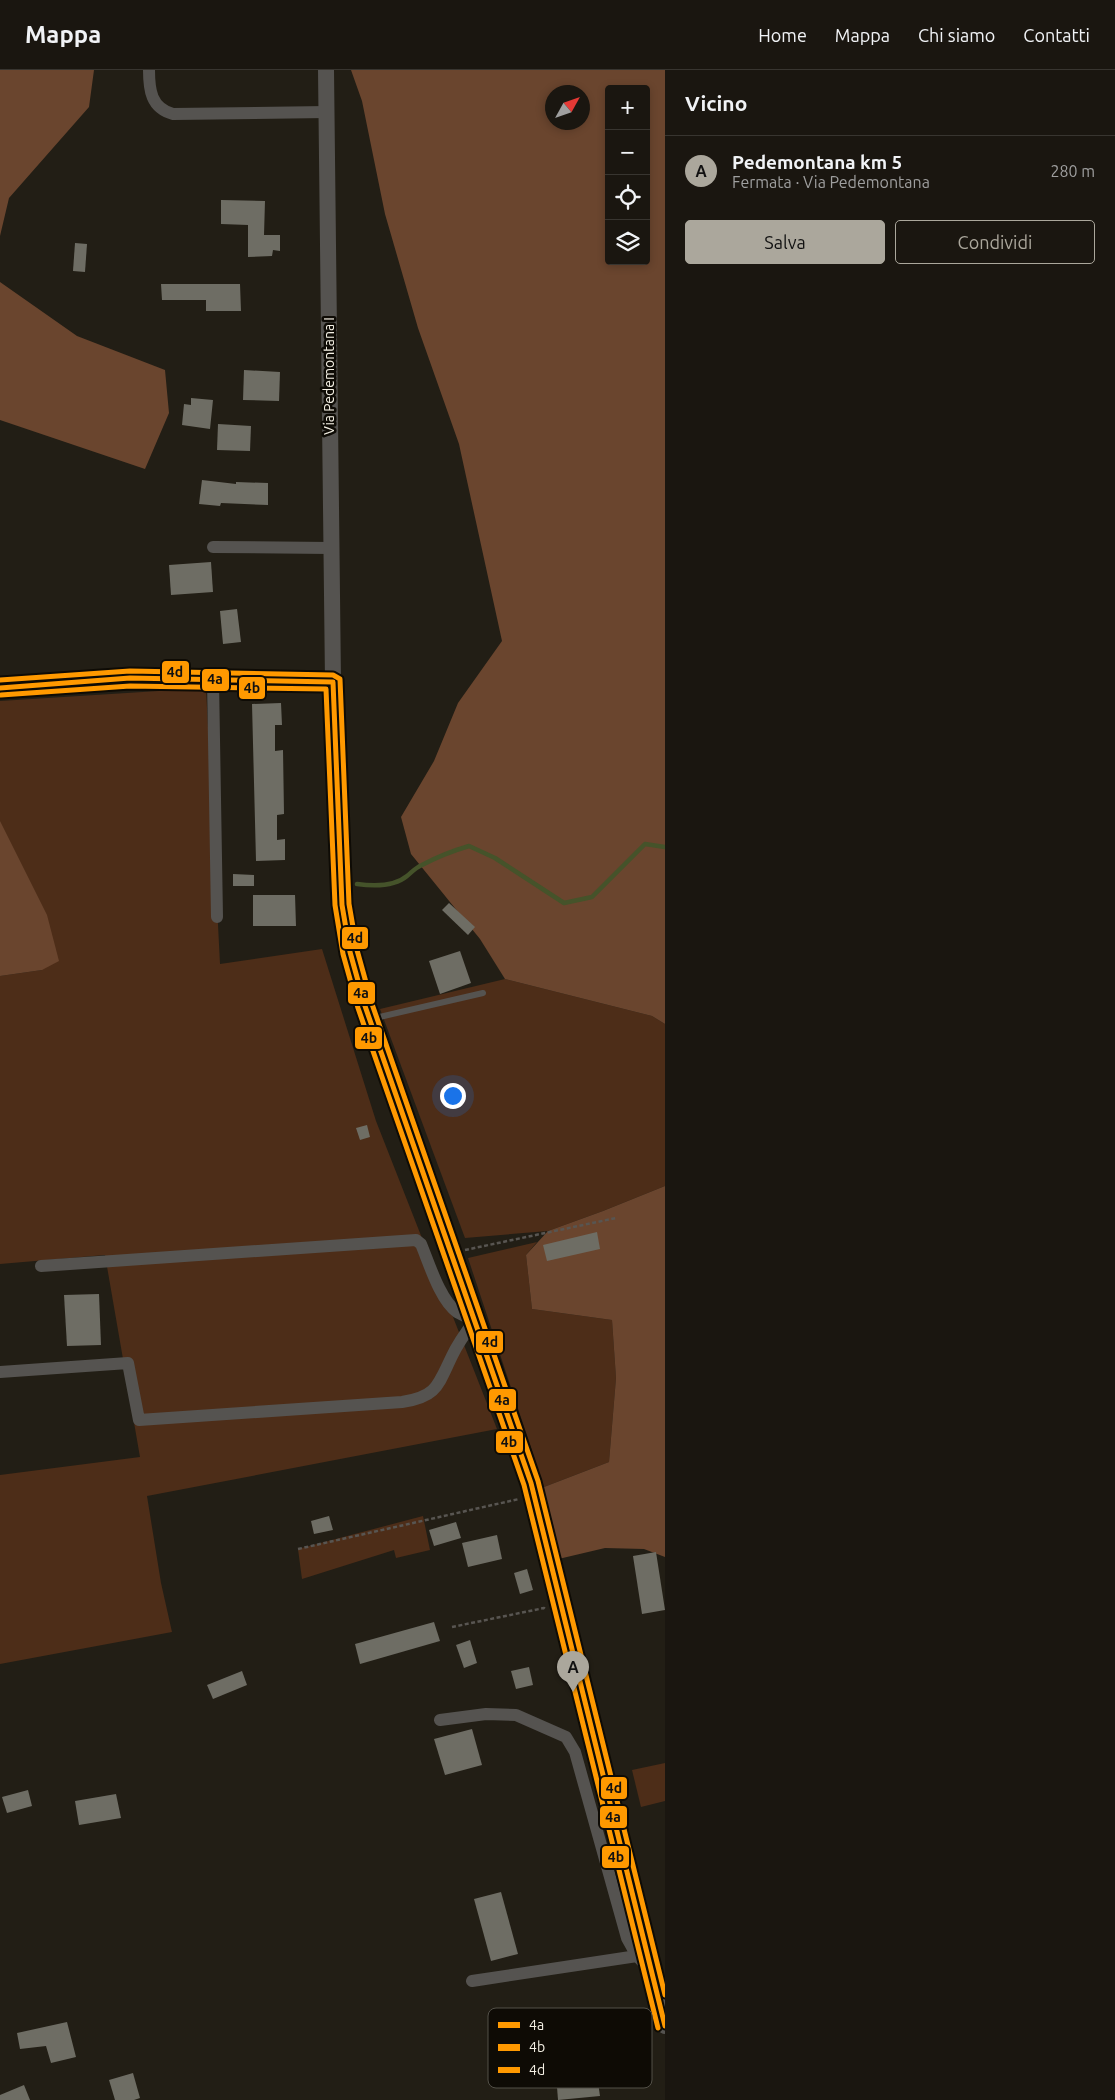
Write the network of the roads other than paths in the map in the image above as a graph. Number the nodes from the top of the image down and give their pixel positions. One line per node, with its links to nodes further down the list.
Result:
1 (149, 70): 3 (street)
2 (326, 70): 3 (street, Via Pedemontana I)
3 (327, 112): 5 (street, Via Pedemontana I)
4 (213, 547): 5 (street)
5 (331, 548): 7 (street, Via Pedemontana I)
6 (213, 680): 7 (street); 8 (street); 9 (street)
7 (333, 682): 11 (street, Via Pedemontana I)
8 (0, 688)
9 (217, 917)
10 (483, 993): 11 (lane)
11 (370, 1019): 13 (street, Via Pedemontana I)
12 (41, 1266): 13 (street)
13 (475, 1320): 14 (street); 17 (street, Via Pedemontana I)
14 (0, 1372)
15 (440, 1720): 16 (street)
16 (637, 1956): 17 (street); 18 (street)
17 (652, 1972): 19 (street, Via Pedemontana I)
18 (472, 1981)
19 (665, 2026)

